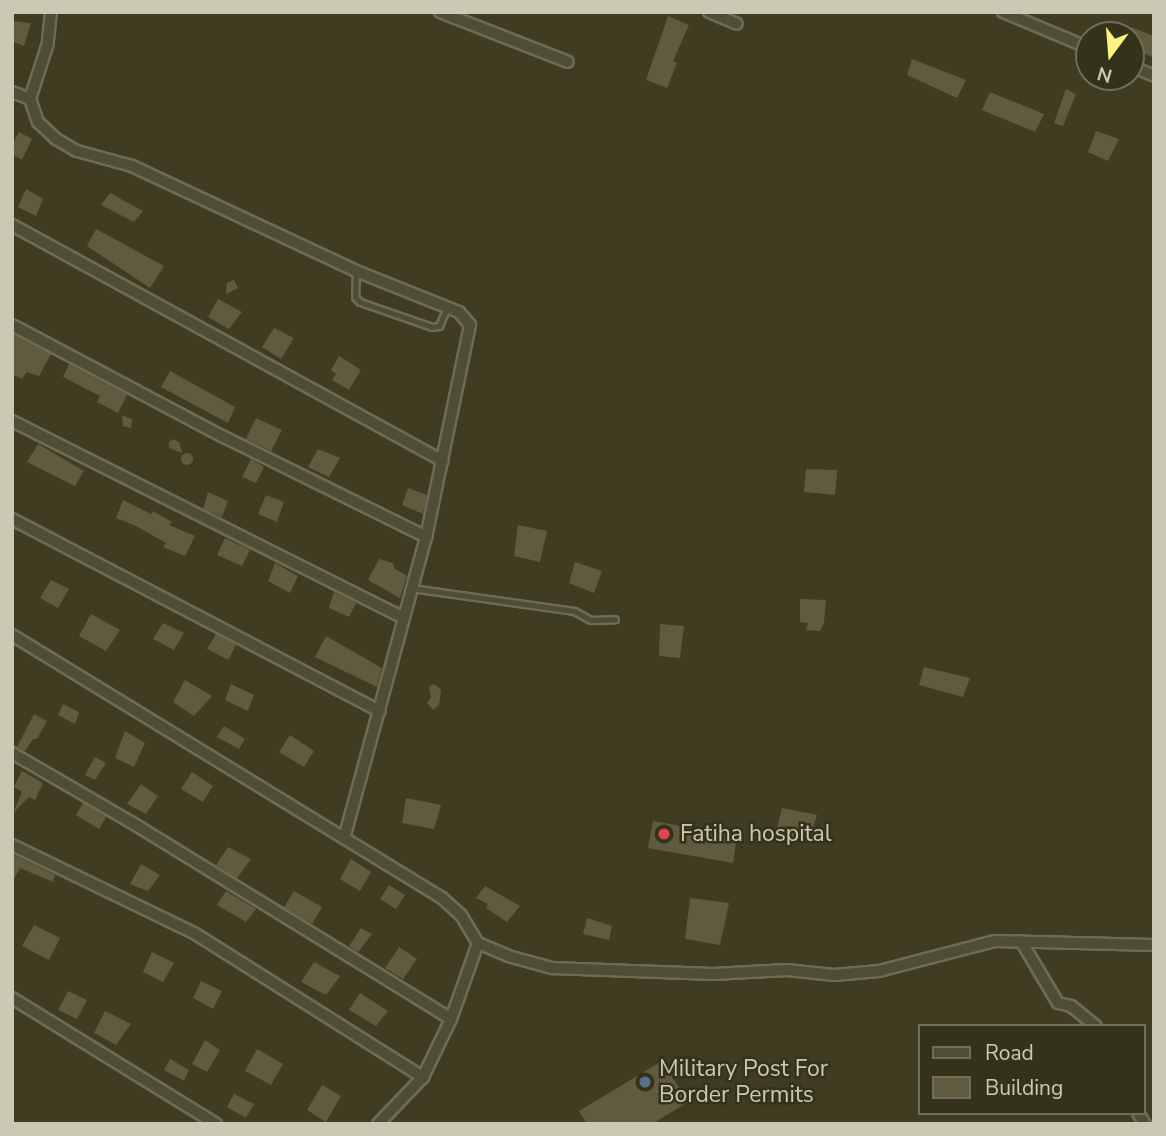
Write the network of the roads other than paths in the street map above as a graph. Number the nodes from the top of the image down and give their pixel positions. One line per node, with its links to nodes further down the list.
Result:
1 (51, 12): 9 (street)
2 (440, 12): 7 (street)
3 (709, 12): 5 (street)
4 (1003, 12): 6 (street)
5 (737, 24)
6 (1075, 42)
7 (568, 62)
8 (12, 92): 9 (street)
9 (30, 99): 11 (street)
10 (12, 225): 15 (street)
11 (356, 271): 12 (street); 12 (lane)
12 (447, 307): 15 (street)
13 (12, 325): 17 (street)
14 (12, 421): 19 (street)
15 (443, 461): 17 (street)
16 (12, 519): 22 (street)
17 (426, 537): 18 (street)
18 (411, 588): 19 (street); 20 (lane)
19 (403, 618): 22 (street)
20 (615, 619)
21 (12, 635): 24 (street)
22 (380, 711): 24 (street)
23 (12, 752): 30 (street)
24 (344, 838): 27 (street)
25 (12, 845): 32 (street)
26 (1021, 941): 27 (street); 28 (street); 31 (street)
27 (478, 943): 30 (street)
28 (1154, 945)
29 (12, 998): 33 (street)
30 (452, 1019): 32 (street)
31 (1093, 1024)
32 (423, 1077): 34 (street)
33 (216, 1124)
34 (378, 1124)

